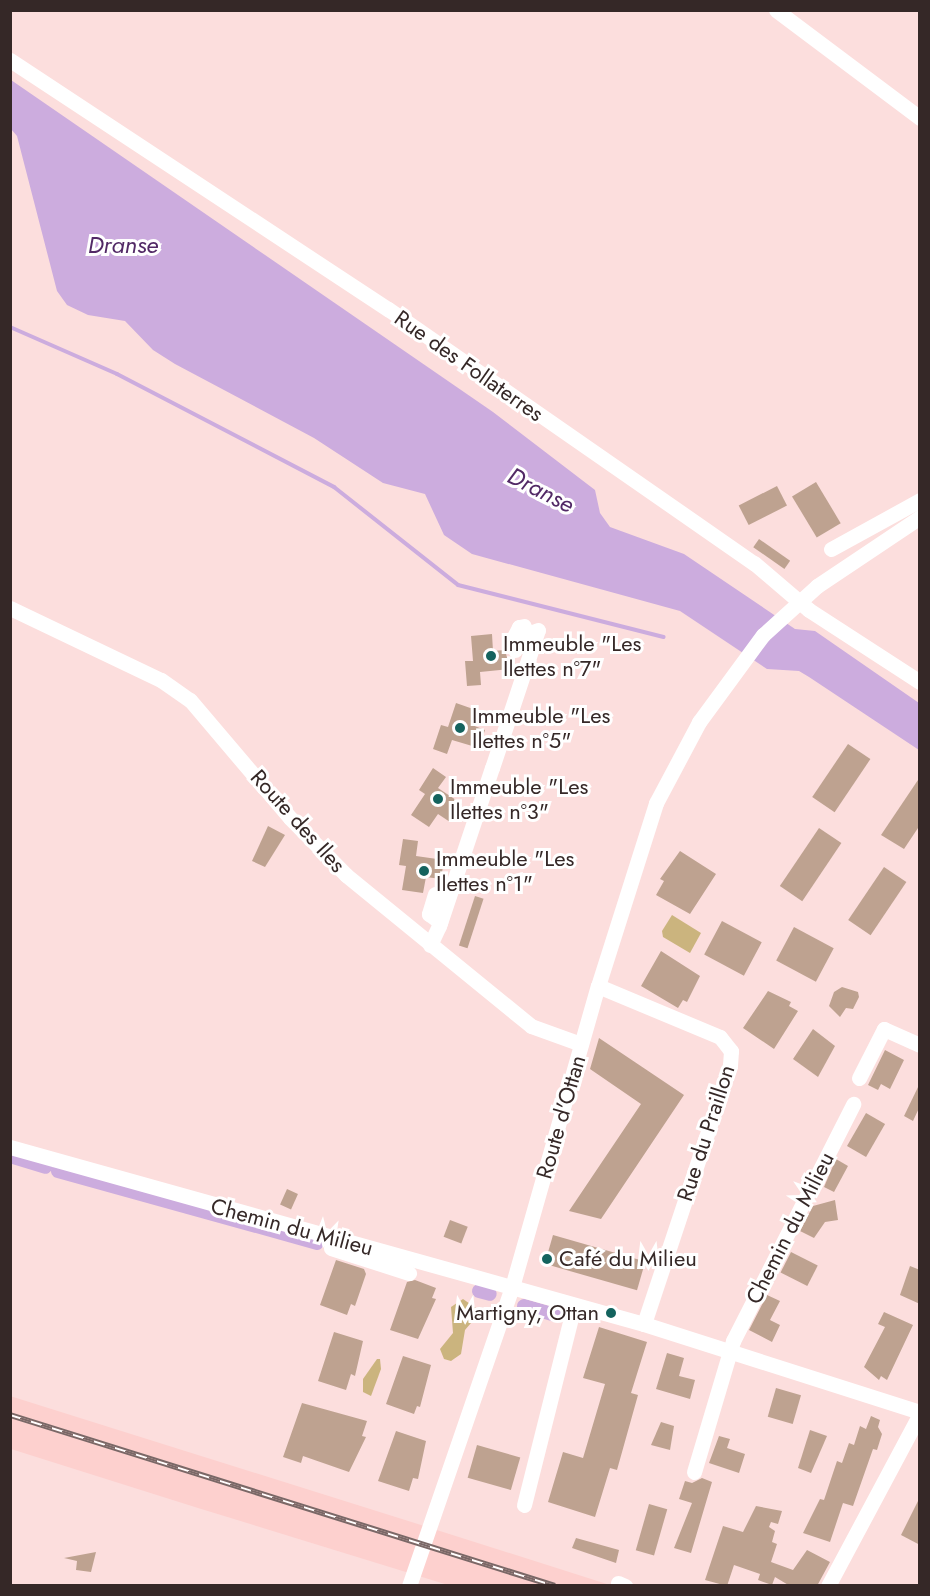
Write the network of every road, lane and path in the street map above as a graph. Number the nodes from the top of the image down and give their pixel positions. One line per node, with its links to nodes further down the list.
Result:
1 (776, 10): 3 (street)
2 (10, 60): 9 (street, Rue des Follaterres)
3 (920, 118)
4 (920, 501): 6 (street)
5 (920, 518): 13 (street, Route d'Ottan)
6 (831, 549)
7 (10, 608): 12 (street, Route des Iles)
8 (514, 650): 11 (street)
9 (920, 682)
10 (435, 894): 11 (street)
11 (440, 922): 12 (street)
12 (430, 945): 14 (street, Route des Iles)
13 (598, 986): 14 (street, Route d'Ottan); 23 (street, Rue du Praillon)
14 (581, 1044): 21 (street, Route d'Ottan)
15 (920, 1045): 16 (street)
16 (859, 1078)
17 (853, 1104): 24 (street, Chemin du Milieu)
18 (10, 1147): 21 (street, Chemin du Milieu)
19 (330, 1247): 20 (street)
20 (409, 1273)
21 (512, 1287): 22 (street, Chemin du Milieu); 28 (street, Route d'Ottan)
22 (574, 1306): 23 (street, Chemin du Milieu); 27 (street)
23 (644, 1324): 24 (street, Chemin du Milieu)
24 (730, 1352): 25 (street, Chemin du Milieu); 26 (street, Chemin du Milieu)
25 (920, 1413): 29 (street)
26 (694, 1472)
27 (524, 1505)
28 (409, 1586)
29 (828, 1586)

